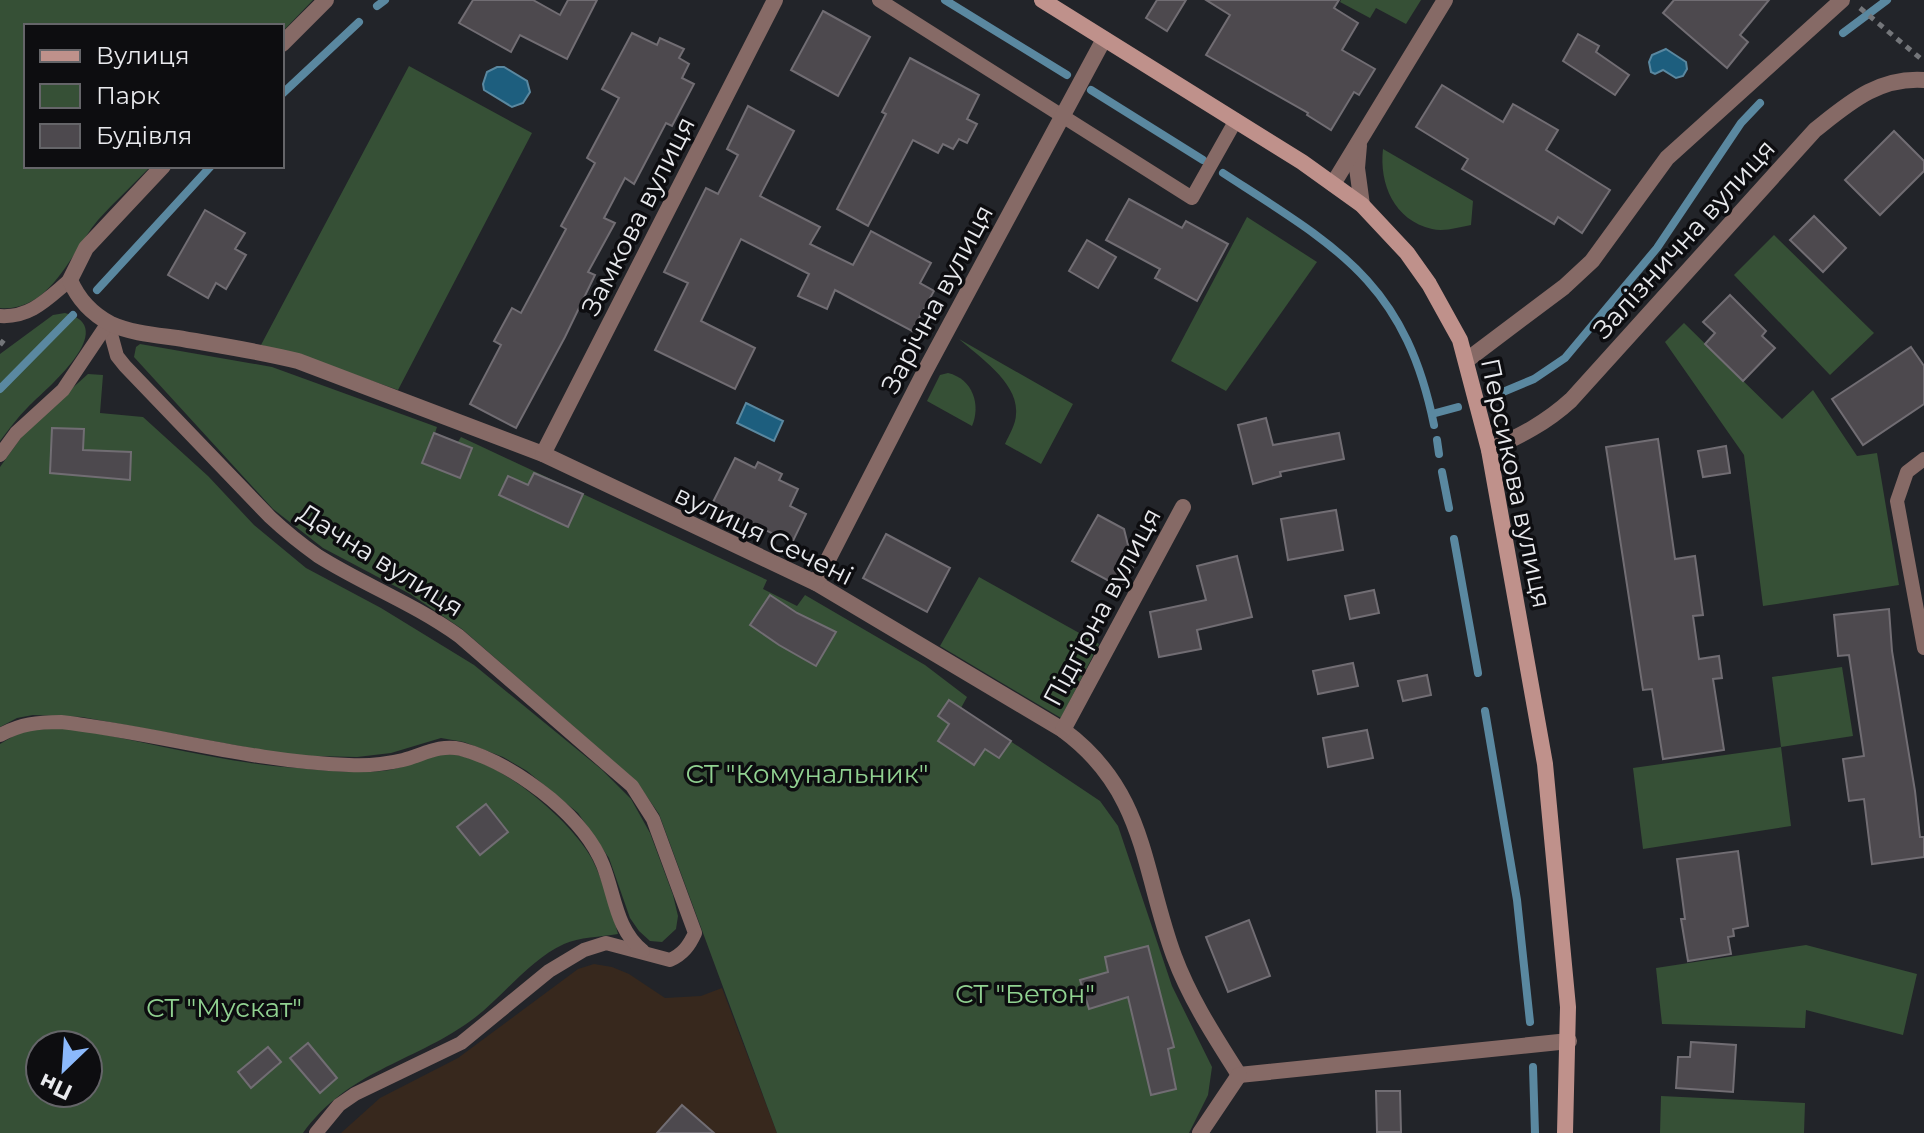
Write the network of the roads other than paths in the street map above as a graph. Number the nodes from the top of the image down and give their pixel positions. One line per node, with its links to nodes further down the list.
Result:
1 (326, 0): 8 (street)
2 (775, 0): 21 (street, Замкова вулиця)
3 (879, 0): 10 (lane)
4 (1042, 0): 7 (main road, Персикова вулиця)
5 (1445, 0): 12 (street)
6 (1849, 3): 19 (street)
7 (1104, 39): 10 (street, Зарічна вулиця); 11 (main road, Персикова вулиця)
8 (284, 42)
9 (1924, 80): 20 (street, Залізнична вулиця)
10 (1062, 115): 11 (lane); 25 (street, Зарічна вулиця)
11 (1236, 120): 14 (main road, Персикова вулиця)
12 (1360, 140): 14 (street); 15 (street)
13 (161, 168): 16 (street)
14 (1333, 184): 15 (main road, Персикова вулиця)
15 (1362, 205): 19 (main road, Персикова вулиця)
16 (70, 280): 17 (lane); 18 (street, вулиця Сечені)
17 (0, 316)
18 (108, 323): 21 (street, вулиця Сечені); 22 (lane); 29 (lane, Дачна вулиця)
19 (1467, 360): 20 (main road, Персикова вулиця)
20 (1489, 450): 30 (main road, Персикова вулиця)
21 (543, 454): 25 (street, вулиця Сечені)
22 (0, 455)
23 (1924, 459): 26 (lane)
24 (1183, 507): 27 (street, Підгірна вулиця)
25 (816, 583): 27 (street, вулиця Сечені)
26 (1924, 648)
27 (1063, 730): 31 (street, вулиця Сечені)
28 (0, 735): 29 (lane)
29 (658, 958): 32 (lane)
30 (1569, 1041): 31 (street); 34 (main road, Персикова вулиця)
31 (1239, 1075): 33 (street)
32 (316, 1133)
33 (1200, 1133)
34 (1565, 1133)

